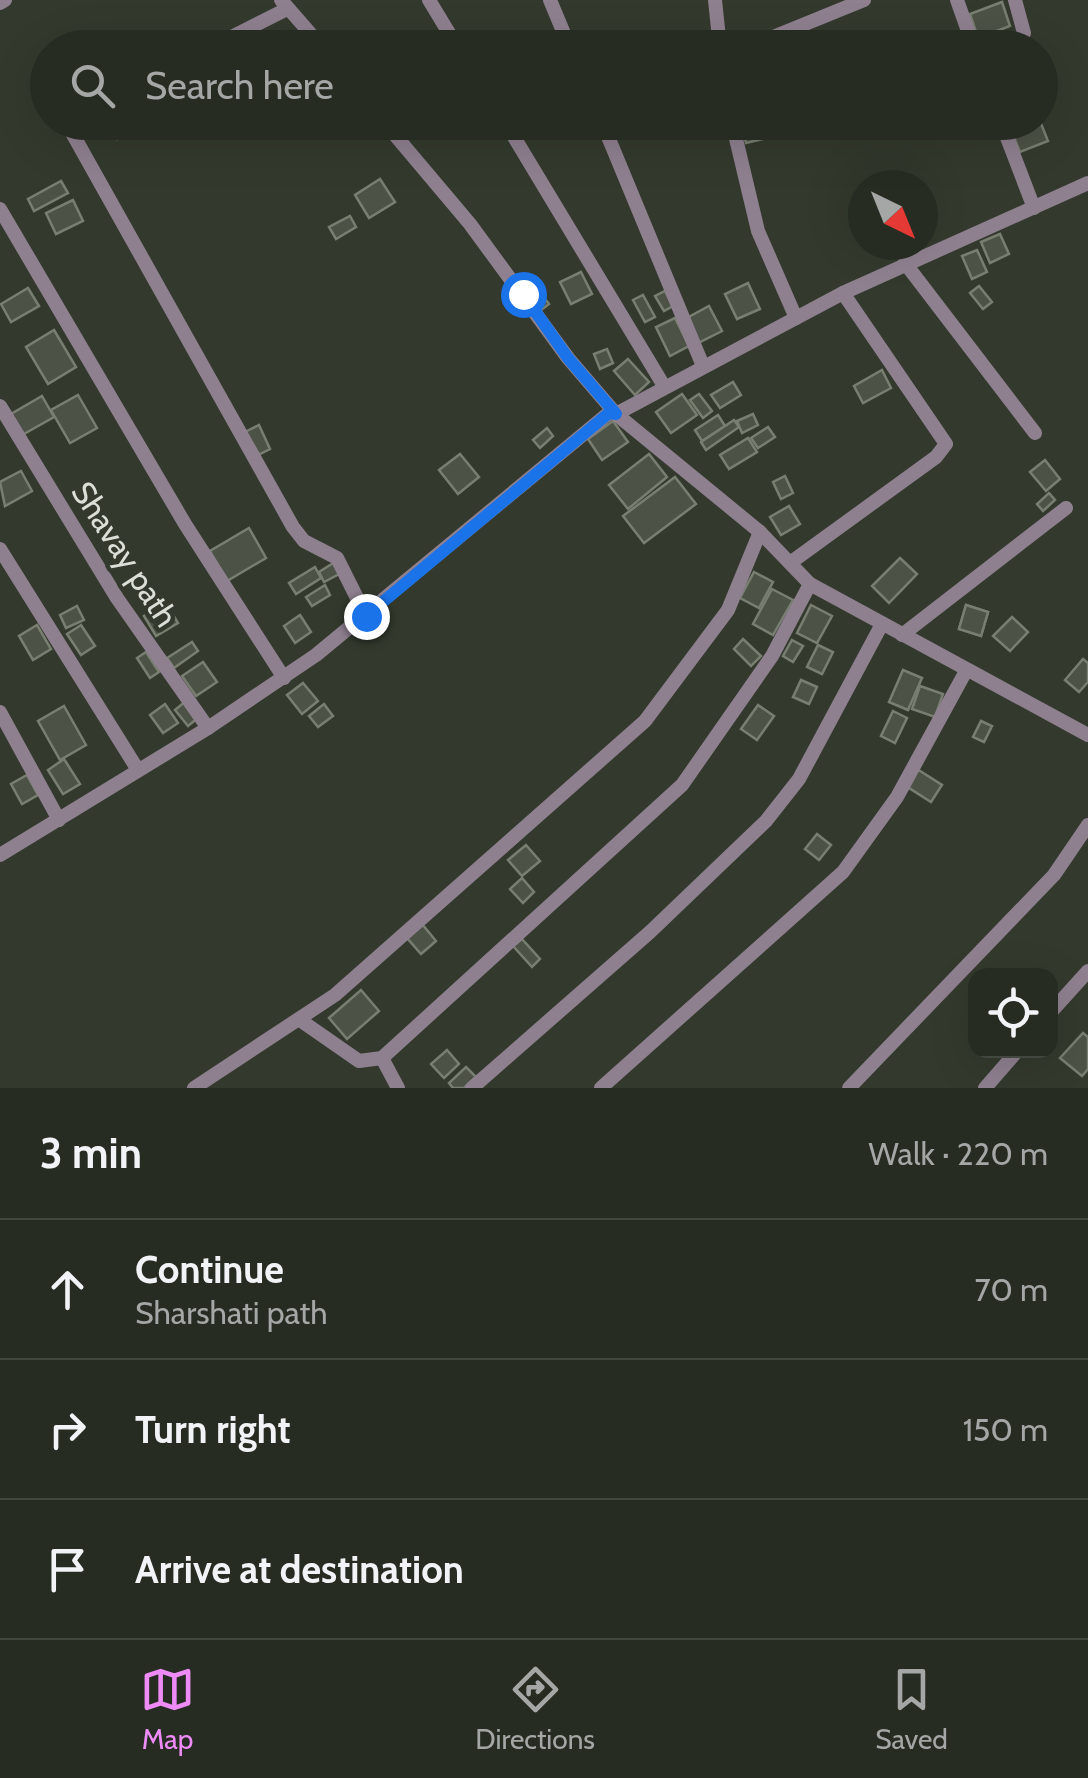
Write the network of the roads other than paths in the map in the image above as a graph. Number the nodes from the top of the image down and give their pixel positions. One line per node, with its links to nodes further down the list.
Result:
1 (429, 0): 10 (street)
2 (550, 0): 11 (street)
3 (715, 0): 12 (street)
4 (864, 0): 13 (street)
5 (957, 0): 14 (street)
6 (1015, 0): 15 (street)
7 (284, 4): 8 (street); 9 (street)
8 (240, 30)
9 (307, 30)
10 (447, 30)
11 (562, 30)
12 (718, 30)
13 (790, 30)
14 (968, 30)
15 (1023, 30)
16 (76, 140): 38 (street)
17 (399, 140): 31 (street)
18 (516, 140): 29 (street)
19 (609, 140): 28 (street)
20 (736, 140): 27 (street)
21 (1008, 140): 23 (street)
22 (1088, 182): 23 (street)
23 (1034, 208): 25 (street)
24 (0, 209): 42 (street)
25 (905, 264): 26 (street); 32 (street)
26 (843, 293): 27 (street); 36 (street)
27 (796, 318): 28 (street)
28 (703, 366): 29 (street)
29 (664, 386): 31 (street)
30 (0, 406): 44 (street, Shavay path)
31 (616, 414): 34 (street); 38 (street)
32 (1035, 433)
33 (1066, 508): 40 (street)
34 (760, 532): 36 (street); 52 (street)
35 (0, 549): 46 (street)
36 (790, 563): 37 (street)
37 (810, 584): 39 (street); 53 (street)
38 (366, 616): 42 (street)
39 (882, 624): 40 (street); 57 (street)
40 (902, 635): 41 (street)
41 (966, 671): 45 (street); 58 (street)
42 (284, 678): 44 (street)
43 (0, 712): 47 (street)
44 (208, 728): 46 (street)
45 (1088, 735)
46 (138, 770): 47 (street)
47 (60, 820): 49 (street)
48 (1088, 824): 59 (street)
49 (0, 855)
50 (1088, 971): 51 (street)
51 (1058, 1005)
52 (300, 1020): 53 (street); 56 (street)
53 (382, 1058): 55 (street)
54 (1011, 1058): 60 (street)
55 (395, 1085)
56 (194, 1088)
57 (472, 1088)
58 (601, 1088)
59 (848, 1088)
60 (985, 1088)

